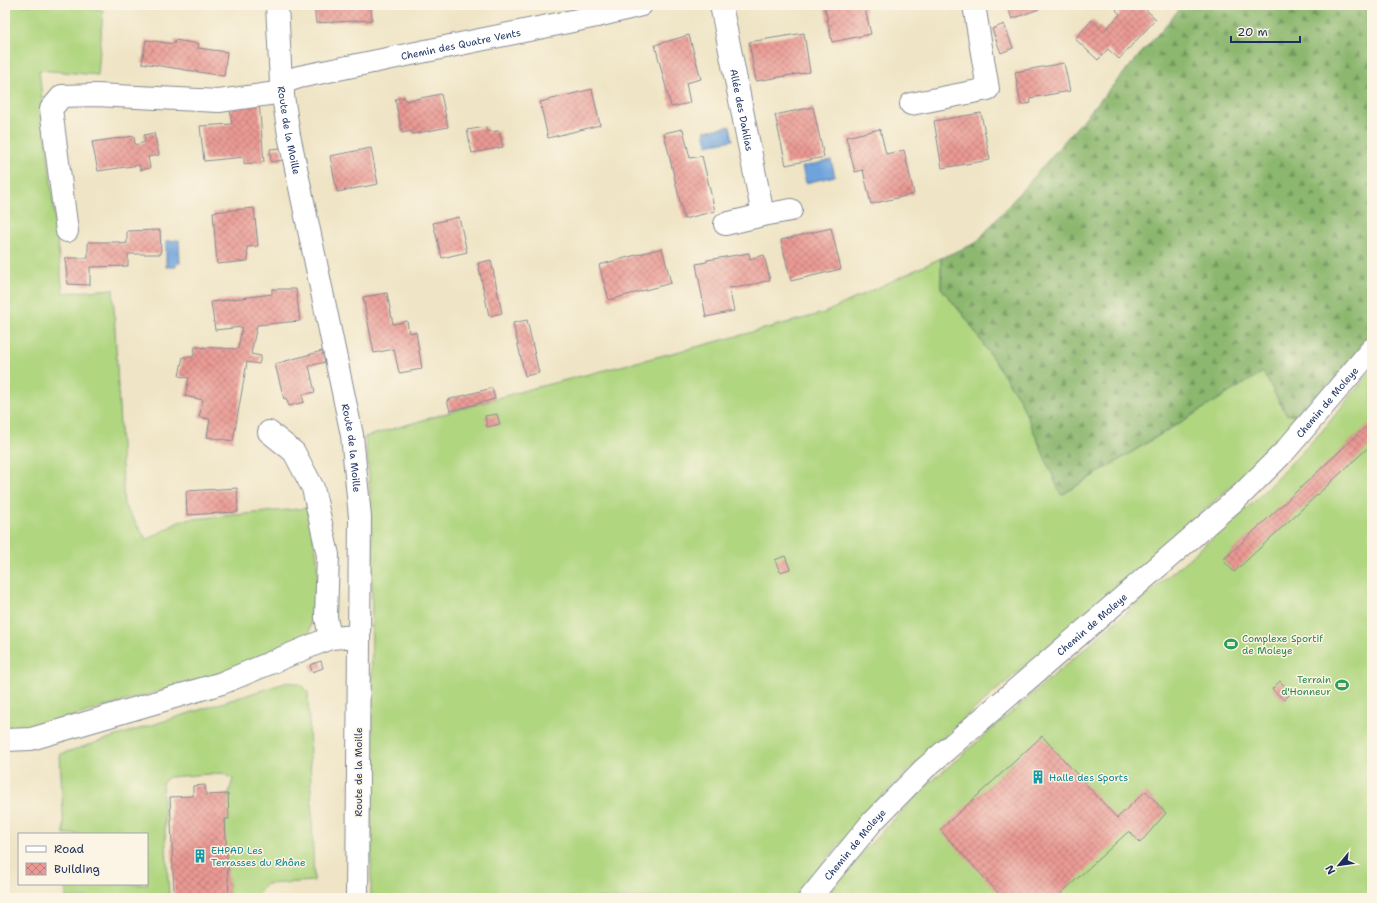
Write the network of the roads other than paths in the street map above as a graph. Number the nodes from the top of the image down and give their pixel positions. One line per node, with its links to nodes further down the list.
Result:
1 (277, 5): 6 (street, Route de la Moille)
2 (641, 5): 5 (street, Chemin des Quatre Vents)
3 (721, 5): 9 (street, Allée des Dahlias)
4 (974, 5): 7 (street)
5 (596, 11): 6 (street, Chemin des Quatre Vents)
6 (282, 87): 11 (street, Chemin des Quatre Vents); 14 (street, Route de la Moille)
7 (911, 104)
8 (791, 210): 9 (street)
9 (763, 215): 10 (street)
10 (725, 224)
11 (67, 231)
12 (1372, 349): 18 (street, Chemin de Moleye)
13 (269, 432): 15 (street)
14 (359, 636): 15 (street); 17 (street, Route de la Moille)
15 (330, 638): 16 (street)
16 (5, 740)
17 (357, 898)
18 (810, 898)

